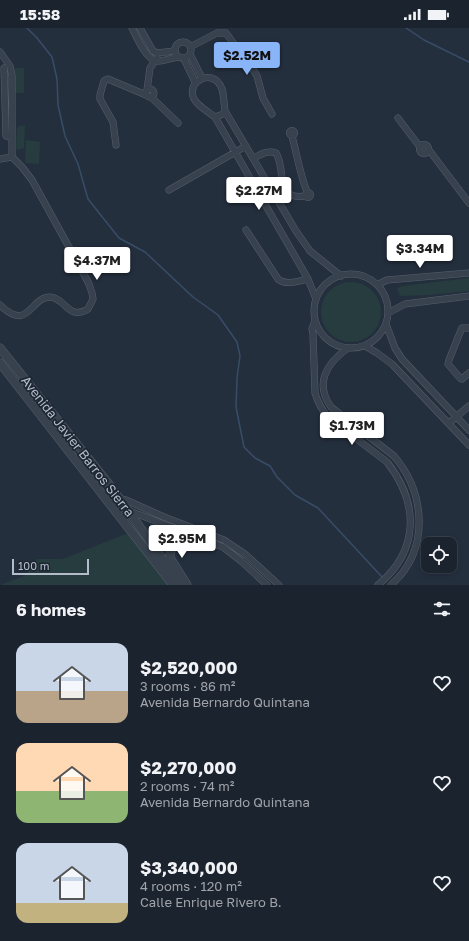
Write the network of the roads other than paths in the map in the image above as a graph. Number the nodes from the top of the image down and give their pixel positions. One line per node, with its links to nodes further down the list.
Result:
1 (132, 28): 7 (street)
2 (140, 28): 5 (street)
3 (190, 51): 6 (street); 6 (street); 9 (street); 13 (street)
4 (0, 52): 8 (street)
5 (161, 53): 6 (street); 7 (street)
6 (179, 56): 7 (street); 10 (street)
7 (155, 61): 11 (street)
8 (4, 68): 21 (street)
9 (202, 78): 10 (street); 12 (street)
10 (195, 82): 14 (street)
11 (148, 94): 16 (street); 18 (street)
12 (225, 111): 14 (street); 19 (street)
13 (272, 114)
14 (215, 117): 20 (street)
15 (398, 118): 25 (street)
16 (178, 123)
17 (292, 136): 22 (street)
18 (116, 145)
19 (246, 146): 20 (street); 22 (street)
20 (236, 152): 24 (street); 29 (street)
21 (12, 157): 23 (street); 33 (street)
22 (254, 158): 28 (street)
23 (0, 159)
24 (169, 190)
25 (469, 203)
26 (246, 230): 29 (street)
27 (469, 273): 30 (street)
28 (341, 276): 30 (street); 32 (street)
29 (308, 279): 32 (street)
30 (377, 284): 34 (street)
31 (469, 296): 34 (street)
32 (316, 299): 35 (street)
33 (0, 305)
34 (388, 313): 36 (street)
35 (315, 320): 40 (street); 58 (street)
36 (386, 324): 38 (street); 44 (street)
37 (469, 328): 42 (street)
38 (365, 346): 40 (street); 45 (street)
39 (0, 348): 49 (street, Avenida Javier Barros Sierra)
40 (348, 348): 59 (street)
41 (0, 363): 48 (street, Avenida Javier Barros Sierra)
42 (469, 373)
43 (469, 406): 44 (street)
44 (457, 417): 45 (street); 46 (street)
45 (449, 423): 47 (street)
46 (469, 430)
47 (469, 445)
48 (103, 495): 49 (street); 50 (street, Avenida Javier Barros Sierra)
49 (119, 498): 51 (street, Avenida Javier Barros Sierra); 57 (street)
50 (109, 503): 51 (street); 53 (street, Avenida Javier Barros Sierra)
51 (127, 509): 52 (street); 54 (street, Avenida Javier Barros Sierra)
52 (186, 532): 55 (street); 56 (street)
53 (173, 585)
54 (181, 585)
55 (187, 585)
56 (267, 585)
57 (280, 585)
58 (378, 585)
59 (391, 585)

